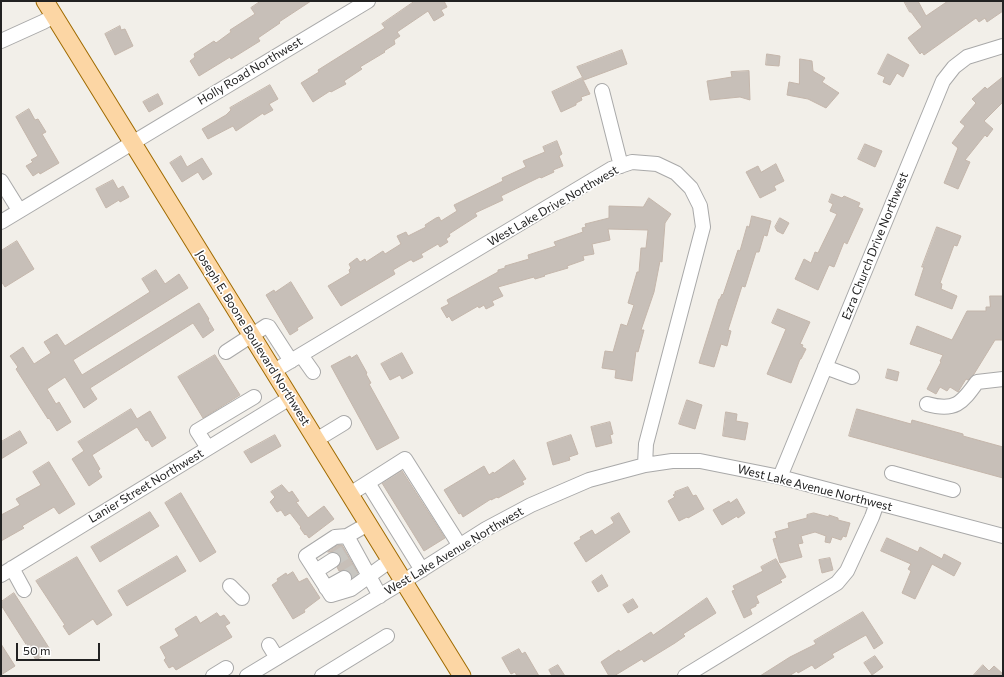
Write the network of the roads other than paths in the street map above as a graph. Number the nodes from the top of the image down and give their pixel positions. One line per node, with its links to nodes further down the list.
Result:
1 (44, 1): 3 (main road, Joseph E. Boone Boulevard Northwest)
2 (368, 1): 7 (street, Holly Road Northwest)
3 (54, 16): 4 (street); 7 (main road, Joseph E. Boone Boulevard Northwest)
4 (1, 41)
5 (1003, 46): 15 (street, Ezra Church Drive Northwest)
6 (602, 91): 8 (street)
7 (132, 142): 10 (street, Holly Road Northwest); 12 (main road, Joseph E. Boone Boulevard Northwest)
8 (620, 166): 14 (street, West Lake Drive Northwest); 26 (street, West Lake Drive Northwest)
9 (1, 182): 10 (street)
10 (19, 210): 11 (street, Holly Road Northwest)
11 (1, 222)
12 (252, 335): 13 (street); 14 (street); 16 (main road, Joseph E. Boone Boulevard Northwest)
13 (226, 352)
14 (296, 358): 16 (street, West Lake Drive Northwest); 17 (street)
15 (825, 367): 18 (street); 28 (street, Ezra Church Drive Northwest)
16 (274, 371): 20 (main road, Joseph E. Boone Boulevard Northwest)
17 (313, 372)
18 (852, 376)
19 (1003, 379): 21 (street)
20 (290, 398): 22 (street, Lanier Street Northwest); 24 (main road, Joseph E. Boone Boulevard Northwest)
21 (927, 404)
22 (259, 405): 25 (street, Lanier Street Northwest); 25 (street)
23 (344, 423): 24 (street)
24 (316, 440): 31 (main road, Joseph E. Boone Boulevard Northwest)
25 (208, 448): 43 (street, Lanier Street Northwest)
26 (645, 465): 28 (street, West Lake Avenue Northwest); 37 (street, West Lake Avenue Northwest)
27 (892, 473): 30 (street)
28 (780, 477): 32 (street, West Lake Avenue Northwest)
29 (368, 483): 31 (street); 35 (street); 37 (street)
30 (953, 490)
31 (350, 494): 33 (main road, Joseph E. Boone Boulevard Northwest)
32 (877, 503): 36 (street, West Lake Avenue Northwest); 60 (street)
33 (368, 524): 34 (street); 38 (main road, Joseph E. Boone Boulevard Northwest)
34 (347, 536): 40 (street); 41 (street)
35 (400, 536): 38 (street); 42 (street)
36 (1003, 536)
37 (460, 546): 42 (street, West Lake Avenue Northwest)
38 (387, 554): 41 (street); 45 (main road, Joseph E. Boone Boulevard Northwest)
39 (333, 560): 40 (street)
40 (316, 570): 47 (street)
41 (364, 570): 47 (street); 49 (street)
42 (422, 570): 45 (street, West Lake Avenue Northwest)
43 (6, 571): 48 (street)
44 (344, 578): 47 (street)
45 (404, 581): 49 (street, West Lake Avenue Northwest); 59 (main road, Joseph E. Boone Boulevard Northwest)
46 (230, 586): 50 (street)
47 (326, 588)
48 (24, 590)
49 (380, 596): 53 (street, West Lake Avenue Northwest)
50 (242, 598)
51 (387, 636): 58 (street)
52 (269, 644): 53 (street)
53 (277, 658): 55 (street, West Lake Avenue Northwest)
54 (226, 668): 56 (street)
55 (263, 672): 57 (street, West Lake Avenue Northwest)
56 (213, 676)
57 (246, 676)
58 (322, 676)
59 (462, 676)
60 (685, 676)

